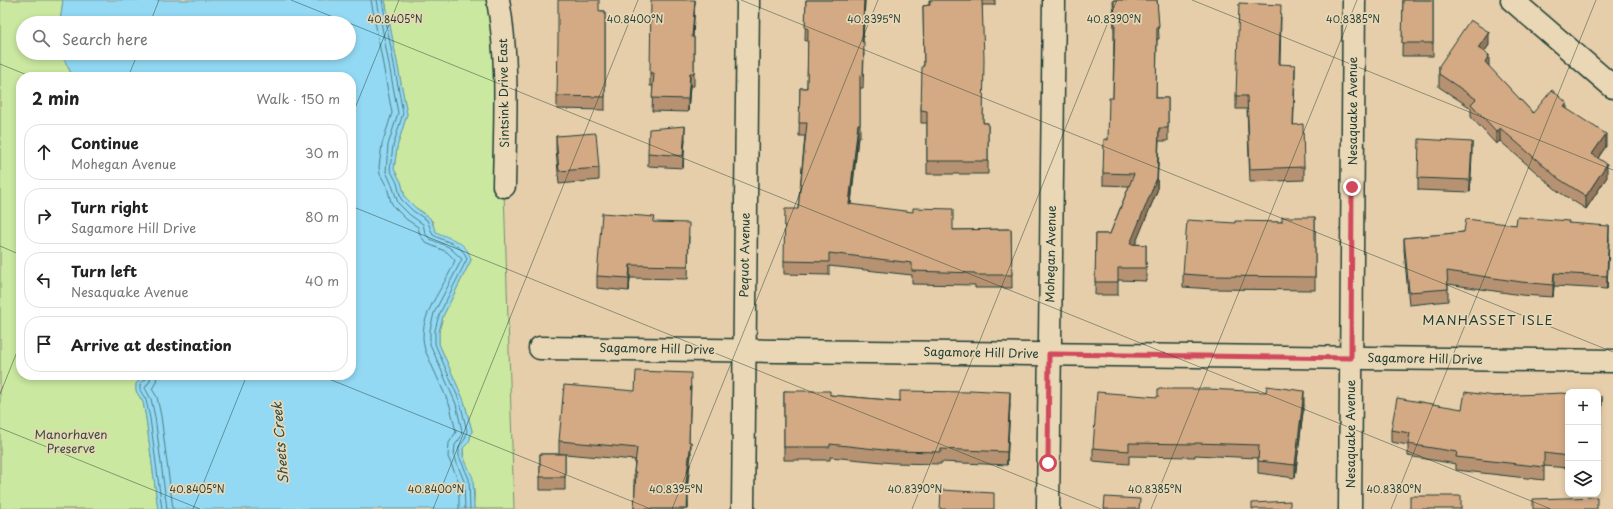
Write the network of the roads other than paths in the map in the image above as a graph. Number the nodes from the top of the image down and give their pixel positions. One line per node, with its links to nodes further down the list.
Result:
1 (498, 0): 7 (street, Sintsink Drive East)
2 (748, 0): 9 (street, Pequot Avenue)
3 (1054, 0): 10 (street, Mohegan Avenue)
4 (1354, 0): 11 (street, Nesaquake Avenue)
5 (1512, 0): 6 (street)
6 (1613, 87)
7 (504, 186)
8 (540, 348): 9 (street, Sagamore Hill Drive)
9 (744, 350): 10 (street, Sagamore Hill Drive); 13 (street, Pequot Avenue)
10 (1049, 354): 11 (street, Sagamore Hill Drive); 14 (street, Mohegan Avenue)
11 (1351, 358): 12 (street, Sagamore Hill Drive); 15 (street, Nesaquake Avenue)
12 (1613, 361)
13 (743, 509)
14 (1048, 509)
15 (1350, 509)

